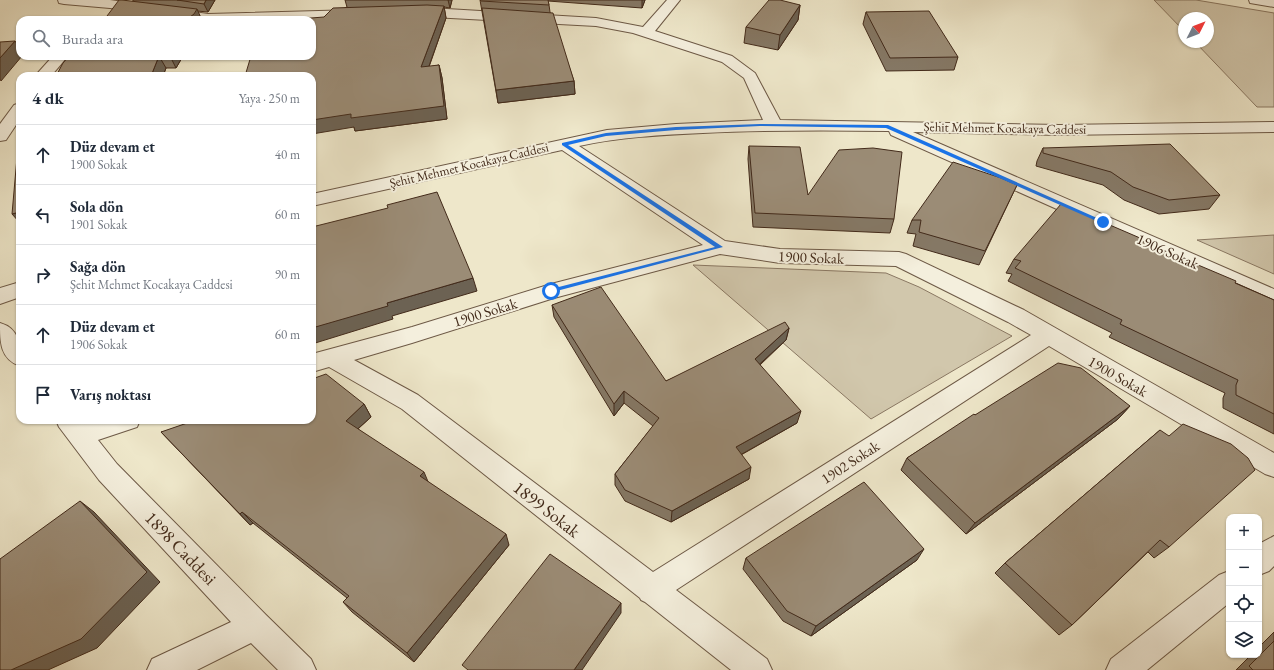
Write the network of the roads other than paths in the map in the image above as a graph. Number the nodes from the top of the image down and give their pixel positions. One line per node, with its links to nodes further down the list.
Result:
1 (64, 0): 4 (street)
2 (674, 0): 11 (street)
3 (1255, 0): 5 (street)
4 (112, 2): 8 (street); 9 (street)
5 (1274, 3)
6 (399, 13): 11 (street)
7 (368, 14): 10 (street)
8 (100, 15)
9 (196, 16)
10 (288, 16)
11 (646, 32): 15 (street)
12 (57, 60): 13 (street)
13 (47, 72)
14 (16, 114): 18 (street)
15 (774, 125): 16 (street, Şehit Mehmet Kocakaya Caddesi); 19 (street, Şehit Mehmet Kocakaya Caddesi)
16 (887, 126): 17 (street, Şehit Mehmet Kocakaya Caddesi); 24 (street, 1906 Sokak)
17 (1274, 127)
18 (0, 136)
19 (564, 144): 20 (street, Şehit Mehmet Kocakaya Caddesi); 21 (street)
20 (316, 199)
21 (720, 247): 26 (street, 1900 Sokak); 28 (street, 1900 Sokak)
22 (16, 290): 23 (street)
23 (0, 296)
24 (1274, 298)
25 (0, 331): 27 (street)
26 (1048, 335): 31 (street, 1900 Sokak); 35 (street, 1902 Sokak)
27 (16, 352)
28 (322, 360): 35 (street, 1899 Sokak)
29 (101, 424): 30 (street)
30 (74, 428): 36 (street, 1898 Caddesi)
31 (1274, 466)
32 (1274, 549): 33 (street)
33 (1262, 559)
34 (1228, 586): 40 (street)
35 (651, 590): 39 (street, 1899 Sokak)
36 (255, 626): 37 (street); 38 (street, 1898 Caddesi)
37 (163, 670)
38 (300, 670)
39 (756, 670)
40 (1122, 670)

